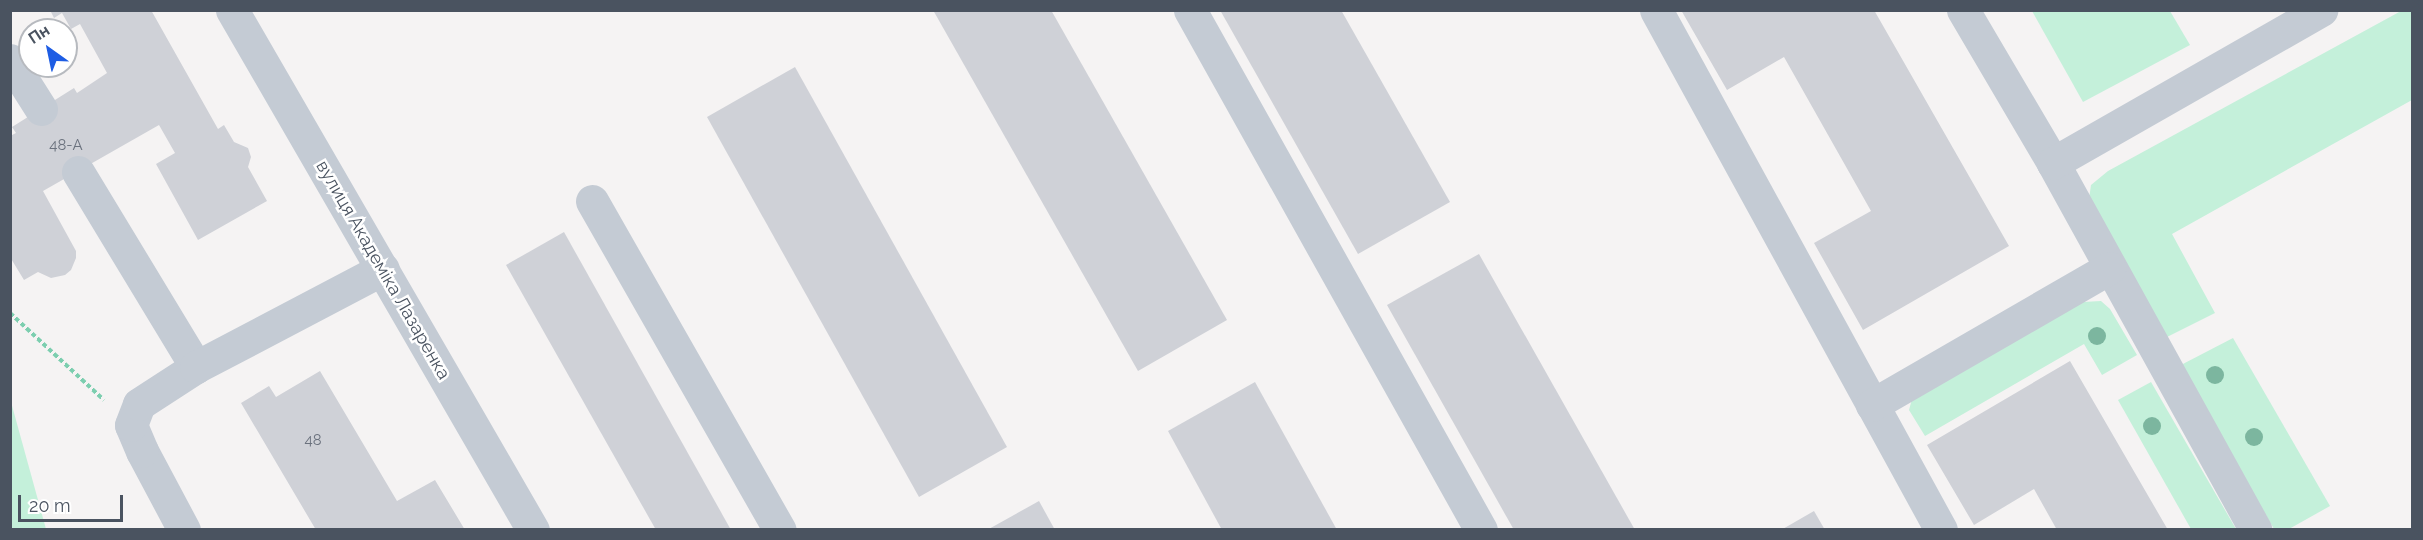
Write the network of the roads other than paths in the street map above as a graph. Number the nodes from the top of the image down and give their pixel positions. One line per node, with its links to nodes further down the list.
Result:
1 (232, 10): 12 (street, вулиця Академіка Лазаренка)
2 (1190, 10): 18 (street)
3 (1656, 10): 14 (street)
4 (1962, 10): 8 (street)
5 (2321, 10): 8 (street)
6 (10, 60): 7 (street)
7 (41, 109)
8 (2053, 163): 11 (street)
9 (78, 172): 13 (street)
10 (592, 201): 17 (street)
11 (2109, 268): 14 (street); 20 (street)
12 (383, 269): 13 (street); 16 (street, вулиця Академіка Лазаренка)
13 (196, 367): 15 (street)
14 (1872, 405): 19 (street)
15 (184, 530)
16 (533, 530)
17 (780, 530)
18 (1481, 530)
19 (1941, 530)
20 (2256, 530)

